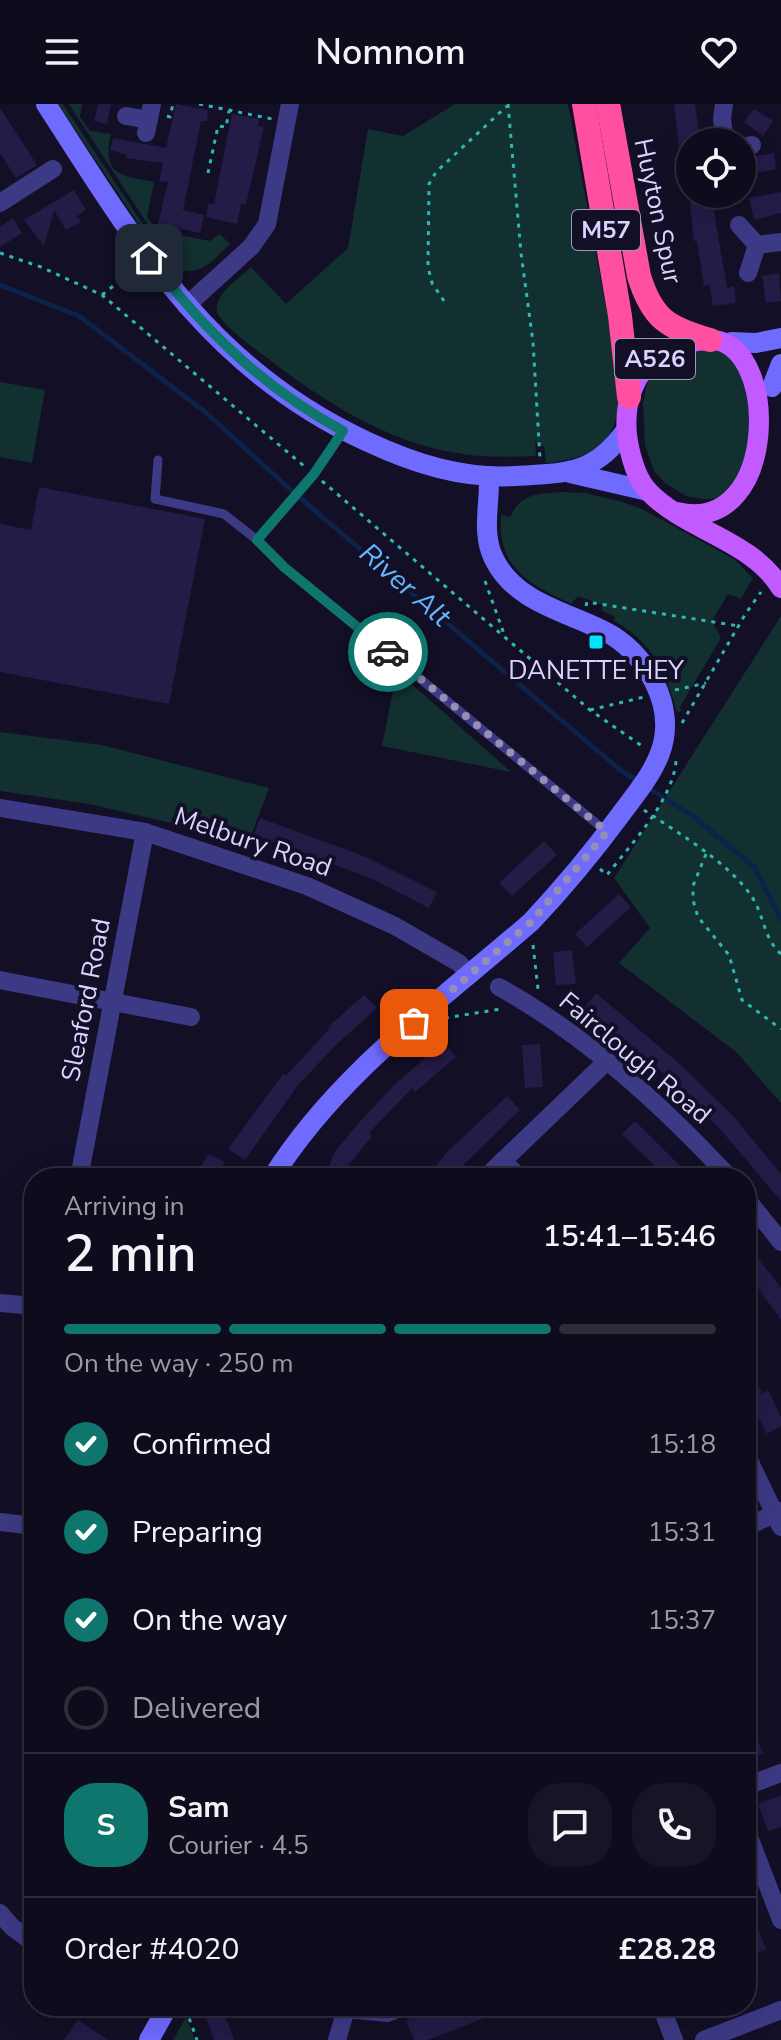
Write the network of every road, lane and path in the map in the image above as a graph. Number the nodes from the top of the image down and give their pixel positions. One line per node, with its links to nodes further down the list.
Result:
1 (46, 104): 20 (main road)
2 (192, 104): 7 (path)
3 (508, 104): 23 (path); 36 (path)
4 (584, 104): 29 (highway, Huyton Spur / M57)
5 (608, 104): 26 (highway, Huyton Spur / M57)
6 (724, 104): 12 (street)
7 (199, 105): 8 (path)
8 (229, 111): 9 (path); 14 (path)
9 (289, 113): 24 (street)
10 (126, 116): 11 (street)
11 (149, 119)
12 (723, 128)
13 (53, 169): 15 (street)
14 (208, 173)
15 (1, 199)
16 (739, 225): 18 (street)
17 (781, 242): 18 (street)
18 (757, 245): 21 (street)
19 (0, 253): 22 (path)
20 (149, 258): 22 (path); 24 (main road)
21 (748, 273)
22 (102, 295): 35 (path)
23 (444, 301)
24 (186, 306): 32 (main road)
25 (781, 338): 26 (main road)
26 (720, 341): 28 (main road, A526); 29 (main road, A526)
27 (781, 364): 28 (main road)
28 (772, 387): 30 (main road, A526)
29 (629, 397): 31 (main road, A526)
30 (778, 424)
31 (626, 430): 34 (main road); 39 (main road, A526)
32 (343, 431): 35 (lane); 37 (main road)
33 (158, 460): 41 (lane)
34 (570, 473): 36 (main road); 39 (main road)
35 (314, 474): 41 (lane); 48 (path)
36 (542, 474): 37 (main road)
37 (489, 476): 43 (main road)
38 (761, 490): 40 (main road)
39 (648, 491): 40 (main road, A526)
40 (677, 512): 42 (main road, A526)
41 (257, 540): 55 (lane)
42 (774, 586): 44 (path)
43 (581, 621): 44 (path); 50 (main road)
44 (739, 626): 45 (path)
45 (706, 683): 46 (path); 49 (path)
46 (671, 691)
47 (642, 698): 48 (path)
48 (590, 710): 50 (path)
49 (679, 728)
50 (668, 755): 51 (main road); 53 (path)
51 (639, 790): 53 (path); 55 (main road)
52 (0, 808): 54 (street, Melbury Road)
53 (652, 815): 56 (path); 57 (path)
54 (145, 832): 60 (street, Melbury Road); 63 (street, Sleaford Road)
55 (607, 832): 58 (main road)
56 (706, 854): 59 (path); 67 (path)
57 (595, 865)
58 (531, 922): 60 (main road); 64 (path)
59 (781, 954)
60 (470, 975): 66 (main road)
61 (0, 980): 63 (street)
62 (499, 987): 64 (street, Fairclough Road)
63 (112, 1002): 65 (street); 70 (street, Sleaford Road)
64 (530, 1004): 66 (path); 68 (street, Fairclough Road)
65 (191, 1017)
66 (414, 1023): 71 (main road)
67 (781, 1029)
68 (607, 1061): 69 (street); 74 (street, Fairclough Road)
69 (502, 1161): 72 (street); 73 (street)
70 (81, 1168)
71 (279, 1168)
72 (495, 1168)
73 (510, 1168)
74 (720, 1168)
75 (756, 1211): 76 (street)
76 (781, 1242)
77 (0, 1303): 78 (street)
78 (24, 1305)
79 (756, 1473): 80 (street)
80 (779, 1517): 82 (street)
81 (0, 1522): 83 (street)
82 (756, 1524)
83 (24, 1525)
84 (781, 1773): 85 (street)
85 (756, 1782)
86 (756, 1855): 88 (street)
87 (0, 1913): 89 (street)
88 (781, 1920)
89 (24, 1936)
90 (781, 2010): 99 (street)
91 (162, 2016): 95 (main road)
92 (188, 2016): 96 (path)
93 (344, 2016): 97 (street)
94 (665, 2016): 98 (street)
95 (149, 2040)
96 (197, 2040)
97 (337, 2040)
98 (674, 2040)
99 (704, 2040)

